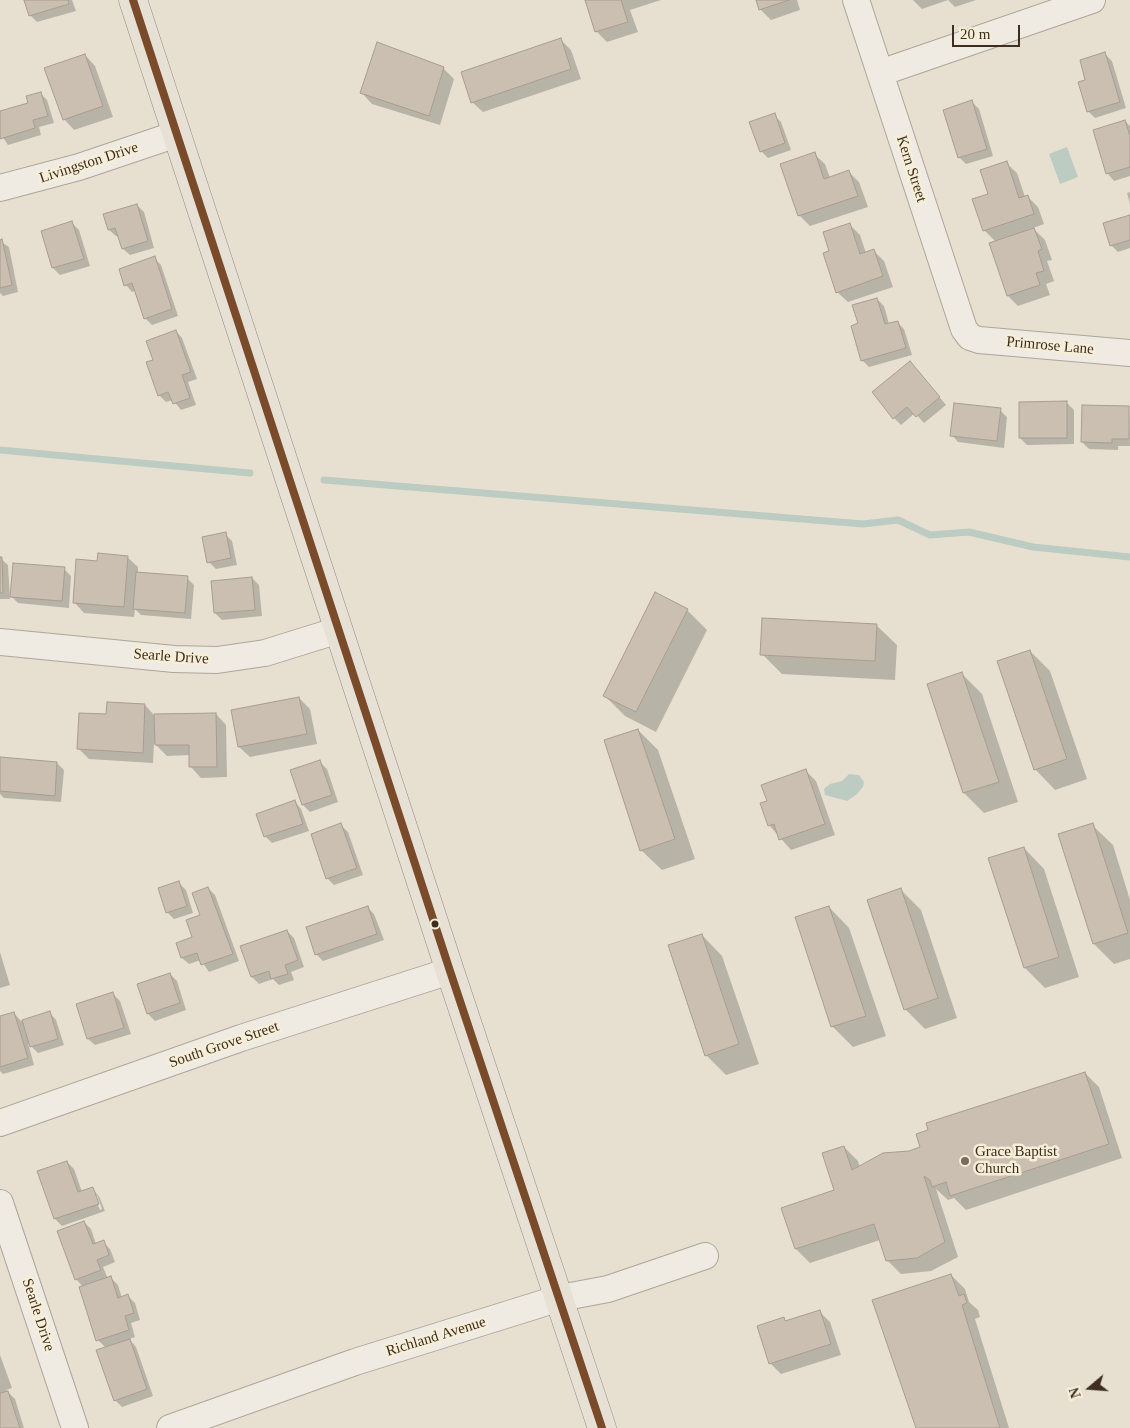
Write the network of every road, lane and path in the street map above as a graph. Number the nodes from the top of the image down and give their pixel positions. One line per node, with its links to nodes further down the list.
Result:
1 (133, 0): 5 (main road)
2 (856, 0): 4 (street, Kern Street)
3 (1092, 0): 4 (street)
4 (880, 73): 7 (street, Kern Street)
5 (177, 134): 6 (street, Livingston Drive); 9 (main road)
6 (0, 188)
7 (970, 337): 8 (street, Primrose Lane)
8 (1130, 353)
9 (339, 630): 10 (street, Searle Drive); 11 (main road)
10 (0, 642)
11 (450, 971): 12 (street, South Grove Street); 15 (main road)
12 (0, 1123)
13 (0, 1203): 16 (street, Searle Drive)
14 (705, 1256): 15 (street, Richland Avenue)
15 (560, 1298): 17 (street, Richland Avenue); 18 (main road)
16 (75, 1428)
17 (170, 1428)
18 (602, 1428)

